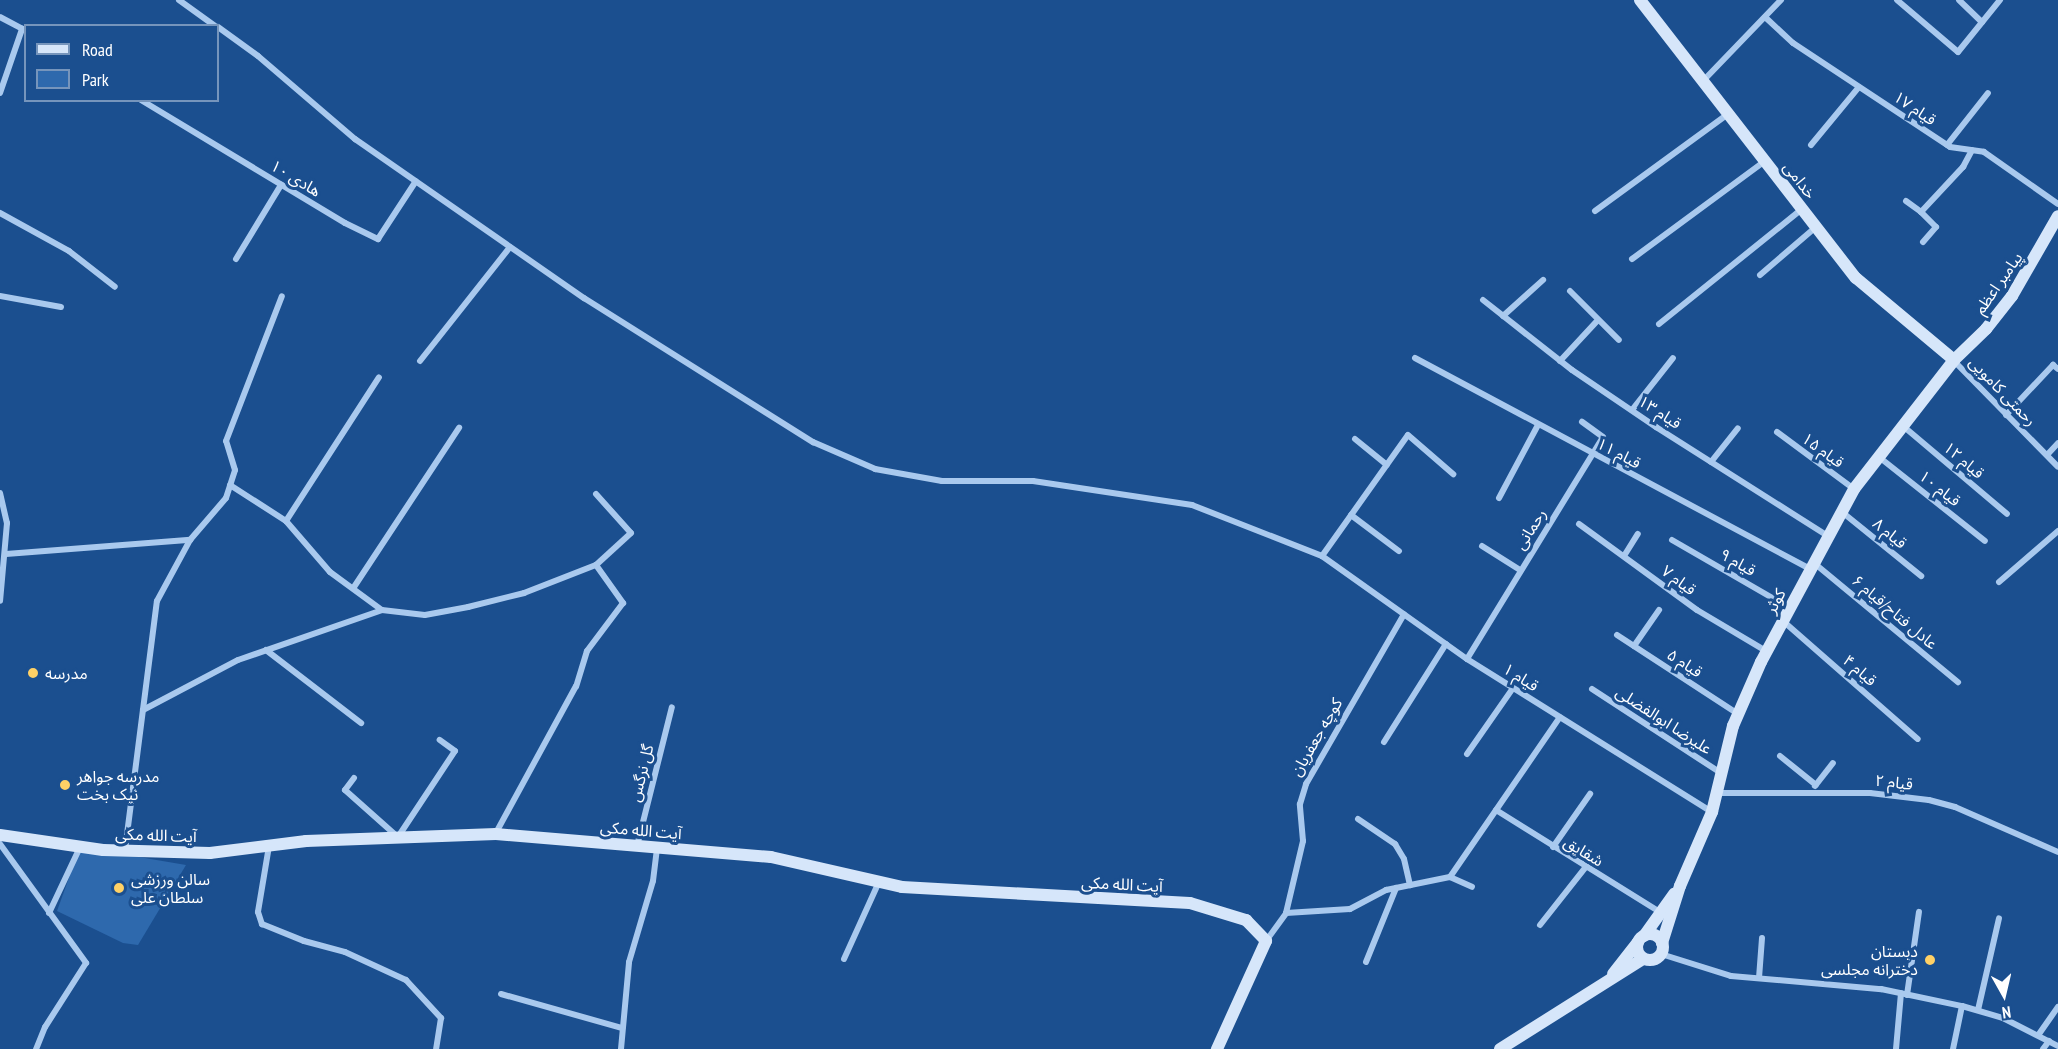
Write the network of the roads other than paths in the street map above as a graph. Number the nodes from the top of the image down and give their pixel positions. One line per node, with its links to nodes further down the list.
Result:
1 (179, 0): 10 (street, قیام ۱)
2 (1640, 0): 13 (street, خدامی)
3 (1781, 0): 8 (street)
4 (1897, 0): 9 (street)
5 (1959, 0): 9 (street)
6 (2000, 0): 9 (street)
7 (0, 17): 12 (street)
8 (1765, 17): 13 (street); 14 (street, قیام ۱۷)
9 (1982, 22)
10 (213, 24)
11 (219, 28): 23 (street, قیام ۱)
12 (24, 30): 15 (street)
13 (1702, 82): 18 (street, خدامی)
14 (1859, 87): 19 (street); 20 (street, قیام ۱۷)
15 (0, 93)
16 (1988, 93): 20 (street)
17 (144, 102): 24 (street, هادی ۱۰)
18 (1728, 114): 22 (street, خدامی); 28 (street)
19 (1811, 145)
20 (1947, 145): 21 (street, قیام ۱۷)
21 (1972, 150): 26 (street, قیام ۱۷); 29 (street)
22 (1765, 161): 27 (street, خدامی); 36 (street)
23 (416, 181): 24 (street, هادی ۱۰); 34 (street, قیام ۱)
24 (281, 185): 35 (street)
25 (1906, 201): 29 (street)
26 (2058, 204)
27 (1802, 209): 32 (street, خدامی); 47 (street)
28 (1595, 211)
29 (1921, 212): 33 (street)
30 (0, 213): 39 (street)
31 (2058, 216): 51 (street, پیامبر اعظم)
32 (1816, 227): 37 (street); 51 (street, خدامی)
33 (1923, 242)
34 (510, 247): 52 (street); 92 (street, قیام ۱)
35 (236, 259)
36 (1632, 259)
37 (1760, 275)
38 (1543, 280): 45 (street)
39 (115, 287)
40 (1570, 291): 46 (street)
41 (0, 296): 44 (street)
42 (282, 296): 73 (street)
43 (1483, 300): 45 (street, قیام ۱۳)
44 (61, 307)
45 (1503, 316): 53 (street, قیام ۱۳)
46 (1597, 321): 48 (street); 53 (street)
47 (1659, 324)
48 (1619, 340)
49 (1415, 358): 59 (street, قیام ۱۱)
50 (1673, 358): 56 (street)
51 (1953, 360): 57 (street, رحمتی کامویی); 60 (street, کوثر)
52 (420, 361)
53 (1560, 361): 56 (street, قیام ۱۳)
54 (2058, 369): 57 (street)
55 (379, 376): 81 (street)
56 (1632, 410): 69 (street, قیام ۱۳)
57 (2007, 415): 67 (street, رحمتی کامویی)
58 (1582, 422): 66 (street, رحمانی)
59 (1538, 425): 66 (street, قیام ۱۱); 77 (street)
60 (1903, 426): 68 (street, کوثر); 79 (street, قیام ۱۲)
61 (459, 428): 99 (street)
62 (1738, 428): 69 (street)
63 (1777, 432): 74 (street, قیام ۱۵)
64 (1355, 439): 70 (street)
65 (2058, 443): 67 (street)
66 (1592, 455): 95 (street, قیام ۱۱); 96 (street, رحمانی)
67 (2047, 455): 71 (street, رحمتی کامویی)
68 (1879, 457): 74 (street, کوثر); 88 (street, قیام ۱۰)
69 (1711, 462): 85 (street, قیام ۱۳)
70 (1387, 465): 72 (street); 80 (street)
71 (2058, 467)
72 (1453, 474)
73 (230, 485): 81 (street); 86 (street)
74 (1854, 489): 78 (street, کوثر)
75 (0, 493): 91 (street)
76 (596, 494): 94 (street)
77 (1499, 498)
78 (1842, 512): 85 (street, کوثر); 97 (street, قیام ۸)
79 (2007, 514)
80 (1351, 515): 90 (street); 92 (street)
81 (286, 521): 99 (street)
82 (1579, 524): 93 (street, قیام ۷)
83 (2058, 531): 98 (street)
84 (1638, 534): 93 (street)
85 (1829, 536): 95 (street, کوثر)
86 (190, 540): 91 (street); 116 (street)
87 (1672, 540): 101 (street, قیام ۹)
88 (1985, 541)
89 (1482, 546): 96 (street)
90 (1399, 551)
91 (6, 554): 100 (street)
92 (1322, 556): 104 (street, قیام ۱)
93 (1624, 556): 110 (street, قیام ۷)
94 (596, 565): 102 (street); 135 (street)
95 (1813, 566): 101 (street, کوثر); 112 (street, عادل فتاح/قیام ۶)
96 (1520, 570): 111 (street, رحمانی)
97 (1921, 576)
98 (1999, 582)
99 (354, 587): 102 (street)
100 (0, 601)
101 (1790, 608): 105 (street, کوثر)
102 (382, 610): 109 (street)
103 (1659, 610): 108 (street)
104 (1404, 614): 107 (street, قیام ۱); 156 (street, کوچه جعفریان)
105 (1783, 621): 110 (street, کوثر); 120 (street, قیام ۴)
106 (1617, 635): 108 (street, قیام ۵)
107 (1446, 644): 111 (street, قیام ۱); 122 (street)
108 (1634, 646): 117 (street, قیام ۵)
109 (266, 650): 116 (street); 119 (street)
110 (1767, 651): 117 (street, کوثر)
111 (1467, 658): 113 (street, قیام ۱)
112 (1958, 682)
113 (1513, 688): 118 (street, قیام ۱); 123 (street)
114 (1592, 689): 126 (street, علیرضا ابوالفضلی)
115 (672, 707): 140 (street, گل نرگس)
116 (143, 710): 144 (street)
117 (1738, 714): 126 (street, کوثر)
118 (1560, 717): 132 (street); 133 (street, قیام ۱)
119 (361, 723)
120 (1918, 739)
121 (440, 740): 137 (street)
122 (1384, 742)
123 (1467, 754)
124 (1780, 756): 128 (street)
125 (1833, 764): 128 (street)
126 (1721, 773): 131 (street, کوثر)
127 (354, 778): 137 (street)
128 (1816, 785): 129 (street)
129 (1810, 792): 131 (street, قیام ۲); 145 (street, قیام ۲)
130 (1590, 794): 143 (street)
131 (1717, 794): 133 (street, کوثر)
132 (1496, 810): 143 (street, شقایق); 147 (street)
133 (1712, 812): 150 (street, کوثر)
134 (1358, 819): 149 (street)
135 (496, 834): 137 (street, آیت الله مکی); 140 (street, آیت الله مکی)
136 (0, 836): 141 (street, آیت الله مکی)
137 (398, 837): 139 (street, آیت الله مکی)
138 (0, 844): 153 (street)
139 (269, 846): 144 (street, آیت الله مکی); 178 (street)
140 (637, 846): 142 (street, آیت الله مکی)
141 (80, 847): 144 (street, آیت الله مکی); 153 (street)
142 (657, 847): 148 (street, آیت الله مکی); 173 (street)
143 (1553, 847): 146 (street, شقایق)
144 (125, 850)
145 (2058, 852)
146 (1585, 868): 154 (street, شقایق); 158 (street)
147 (1450, 877): 149 (street); 151 (street)
148 (879, 882): 161 (street, آیت الله مکی); 163 (street)
149 (1410, 885): 152 (street)
150 (1680, 886): 154 (street); 162 (street)
151 (1472, 887)
152 (1396, 888): 156 (street); 165 (street)
153 (50, 912): 177 (street)
154 (1660, 912): 160 (street)
155 (1919, 912): 169 (street)
156 (1286, 913): 161 (street, کوچه جعفریان)
157 (1999, 918): 172 (street)
158 (1540, 925)
159 (1762, 938): 166 (street)
160 (1641, 939): 162 (street); 164 (street); 167 (street)
161 (1266, 941): 180 (street, کوچه جعفریان)
162 (1662, 949): 164 (street); 166 (street)
163 (844, 959)
164 (1643, 959): 167 (street)
165 (1366, 962)
166 (1759, 978): 169 (street)
167 (1607, 982): 181 (street)
168 (501, 994): 173 (street)
169 (1904, 994): 170 (street); 182 (street)
170 (1962, 1006): 172 (street); 183 (street)
171 (2058, 1007): 174 (street)
172 (1978, 1010): 174 (street)
173 (622, 1029): 179 (street)
174 (2039, 1034): 175 (street)
175 (2049, 1041): 176 (street); 184 (street)
176 (2058, 1046)
177 (36, 1049)
178 (436, 1049)
179 (621, 1049)
180 (1217, 1049)
181 (1500, 1049)
182 (1896, 1049)
183 (1953, 1049)
184 (2043, 1049)

